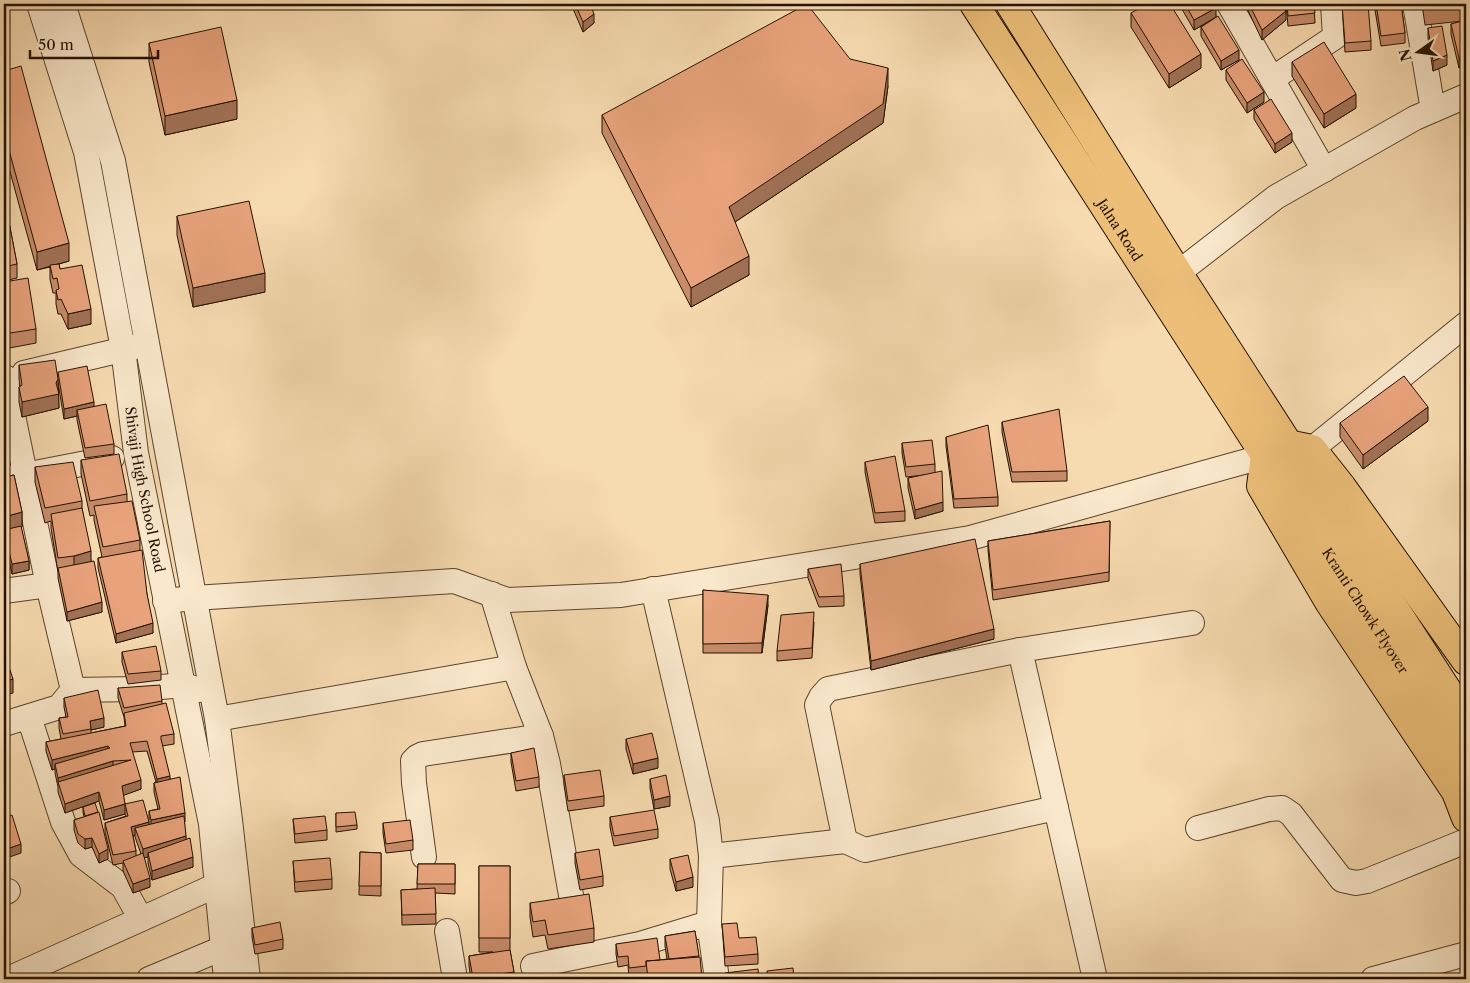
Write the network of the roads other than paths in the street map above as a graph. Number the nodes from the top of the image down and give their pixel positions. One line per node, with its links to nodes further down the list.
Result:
1 (39, 4): 15 (street, Shivaji High School Road)
2 (63, 4): 14 (street, Shivaji High School Road)
3 (974, 4): 17 (main road, Jalna Road)
4 (1010, 4): 12 (main road, Jalna Road)
5 (1230, 4): 8 (street)
6 (1333, 4): 8 (street)
7 (1415, 4): 10 (street)
8 (1272, 78): 11 (street)
9 (1466, 96): 10 (street)
10 (1433, 110): 11 (street)
11 (1324, 170): 12 (street)
12 (1178, 273): 17 (main road, Jalna Road)
13 (1466, 324): 17 (street)
14 (147, 344): 15 (street); 24 (street, Shivaji High School Road)
15 (123, 349): 16 (street); 18 (street, Shivaji High School Road)
16 (4, 378): 19 (street)
17 (1288, 449): 21 (street); 28 (main road); 33 (main road, Kranti Chowk Flyover); 40 (main road)
18 (136, 453): 19 (street); 25 (street, Shivaji High School Road)
19 (14, 477): 20 (street)
20 (48, 585): 22 (street); 31 (street)
21 (653, 589): 23 (street); 44 (street)
22 (4, 592)
23 (492, 594): 24 (street); 29 (street)
24 (194, 598): 25 (street); 32 (street, Shivaji High School Road)
25 (165, 601): 30 (street, Shivaji High School Road)
26 (1192, 623): 27 (street)
27 (1020, 650): 39 (street); 42 (street)
28 (1466, 661)
29 (514, 667): 35 (street); 37 (street)
30 (184, 685): 31 (street); 32 (street); 46 (street, Shivaji High School Road)
31 (73, 690): 34 (street)
32 (212, 695): 35 (street, Shivaji High School Road)
33 (1454, 716): 38 (main road, Kranti Chowk Flyover)
34 (29, 717): 36 (street); 48 (street)
35 (217, 719): 56 (street, Shivaji High School Road)
36 (4, 724)
37 (541, 736): 45 (street); 47 (street)
38 (1466, 767)
39 (1056, 808): 42 (street); 60 (street)
40 (1466, 818)
41 (1198, 828): 43 (street)
42 (845, 841): 44 (street)
43 (1466, 841)
44 (711, 856): 49 (street)
45 (424, 857)
46 (217, 885): 48 (street); 51 (street, Shivaji High School Road)
47 (572, 901)
48 (141, 919): 53 (street)
49 (709, 923): 58 (street); 59 (street)
50 (447, 931): 57 (street)
51 (223, 948): 54 (street); 55 (street, Shivaji High School Road)
52 (1466, 954): 61 (street)
53 (8, 979)
54 (149, 979)
55 (226, 979)
56 (248, 979)
57 (455, 979)
58 (538, 979)
59 (717, 979)
60 (1094, 979)
61 (1373, 979)

